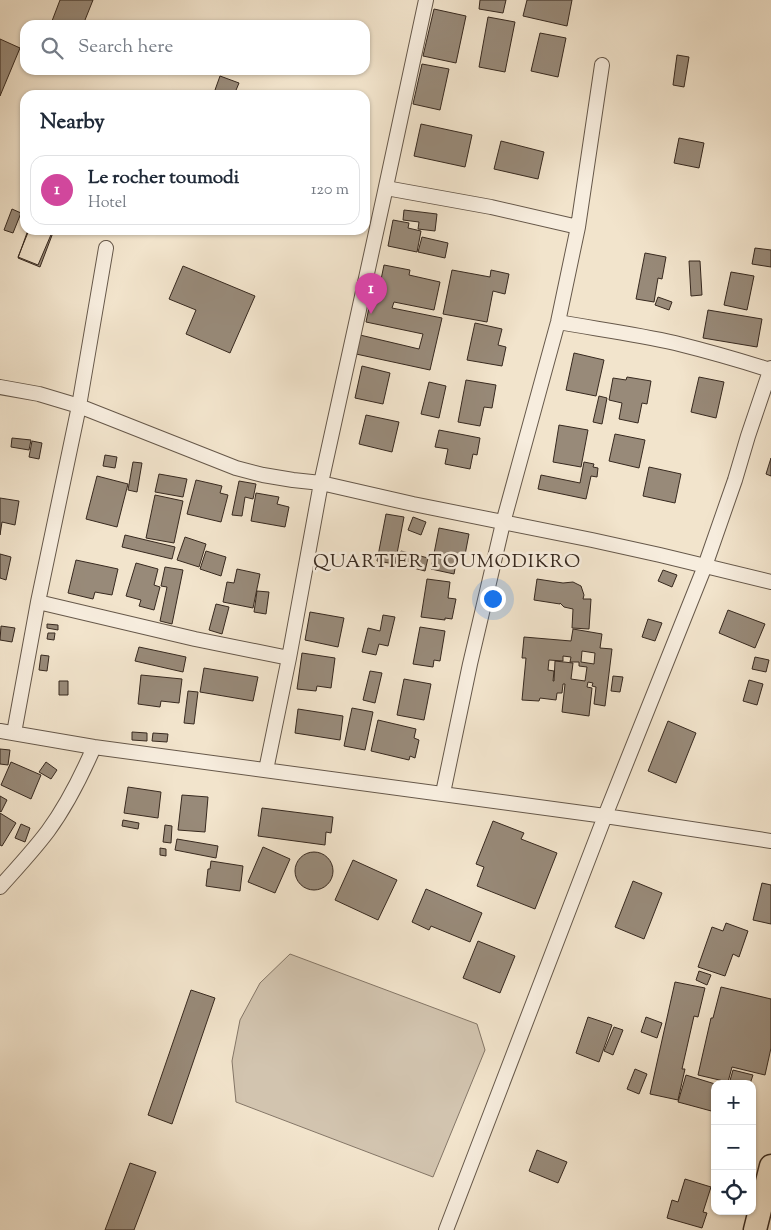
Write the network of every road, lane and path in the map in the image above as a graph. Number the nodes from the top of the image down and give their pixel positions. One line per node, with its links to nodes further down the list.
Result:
1 (426, 0): 3 (street)
2 (602, 65): 4 (street)
3 (386, 188): 4 (street); 10 (street)
4 (578, 227): 6 (street)
5 (106, 248): 9 (street)
6 (558, 322): 7 (street); 11 (street)
7 (771, 369): 12 (street)
8 (0, 387): 9 (street)
9 (78, 406): 10 (street); 14 (street)
10 (321, 483): 11 (street); 15 (street)
11 (503, 523): 12 (street); 19 (street)
12 (705, 566): 13 (street); 20 (street)
13 (771, 582)
14 (38, 602): 15 (street); 16 (street)
15 (289, 658): 18 (street)
16 (7, 732): 17 (street)
17 (94, 747): 18 (street); 22 (street)
18 (266, 770): 19 (street)
19 (443, 793): 20 (street)
20 (604, 816): 21 (street); 24 (street)
21 (771, 841)
22 (0, 887)
23 (771, 1166): 25 (main road)
24 (446, 1230)
25 (755, 1230)

